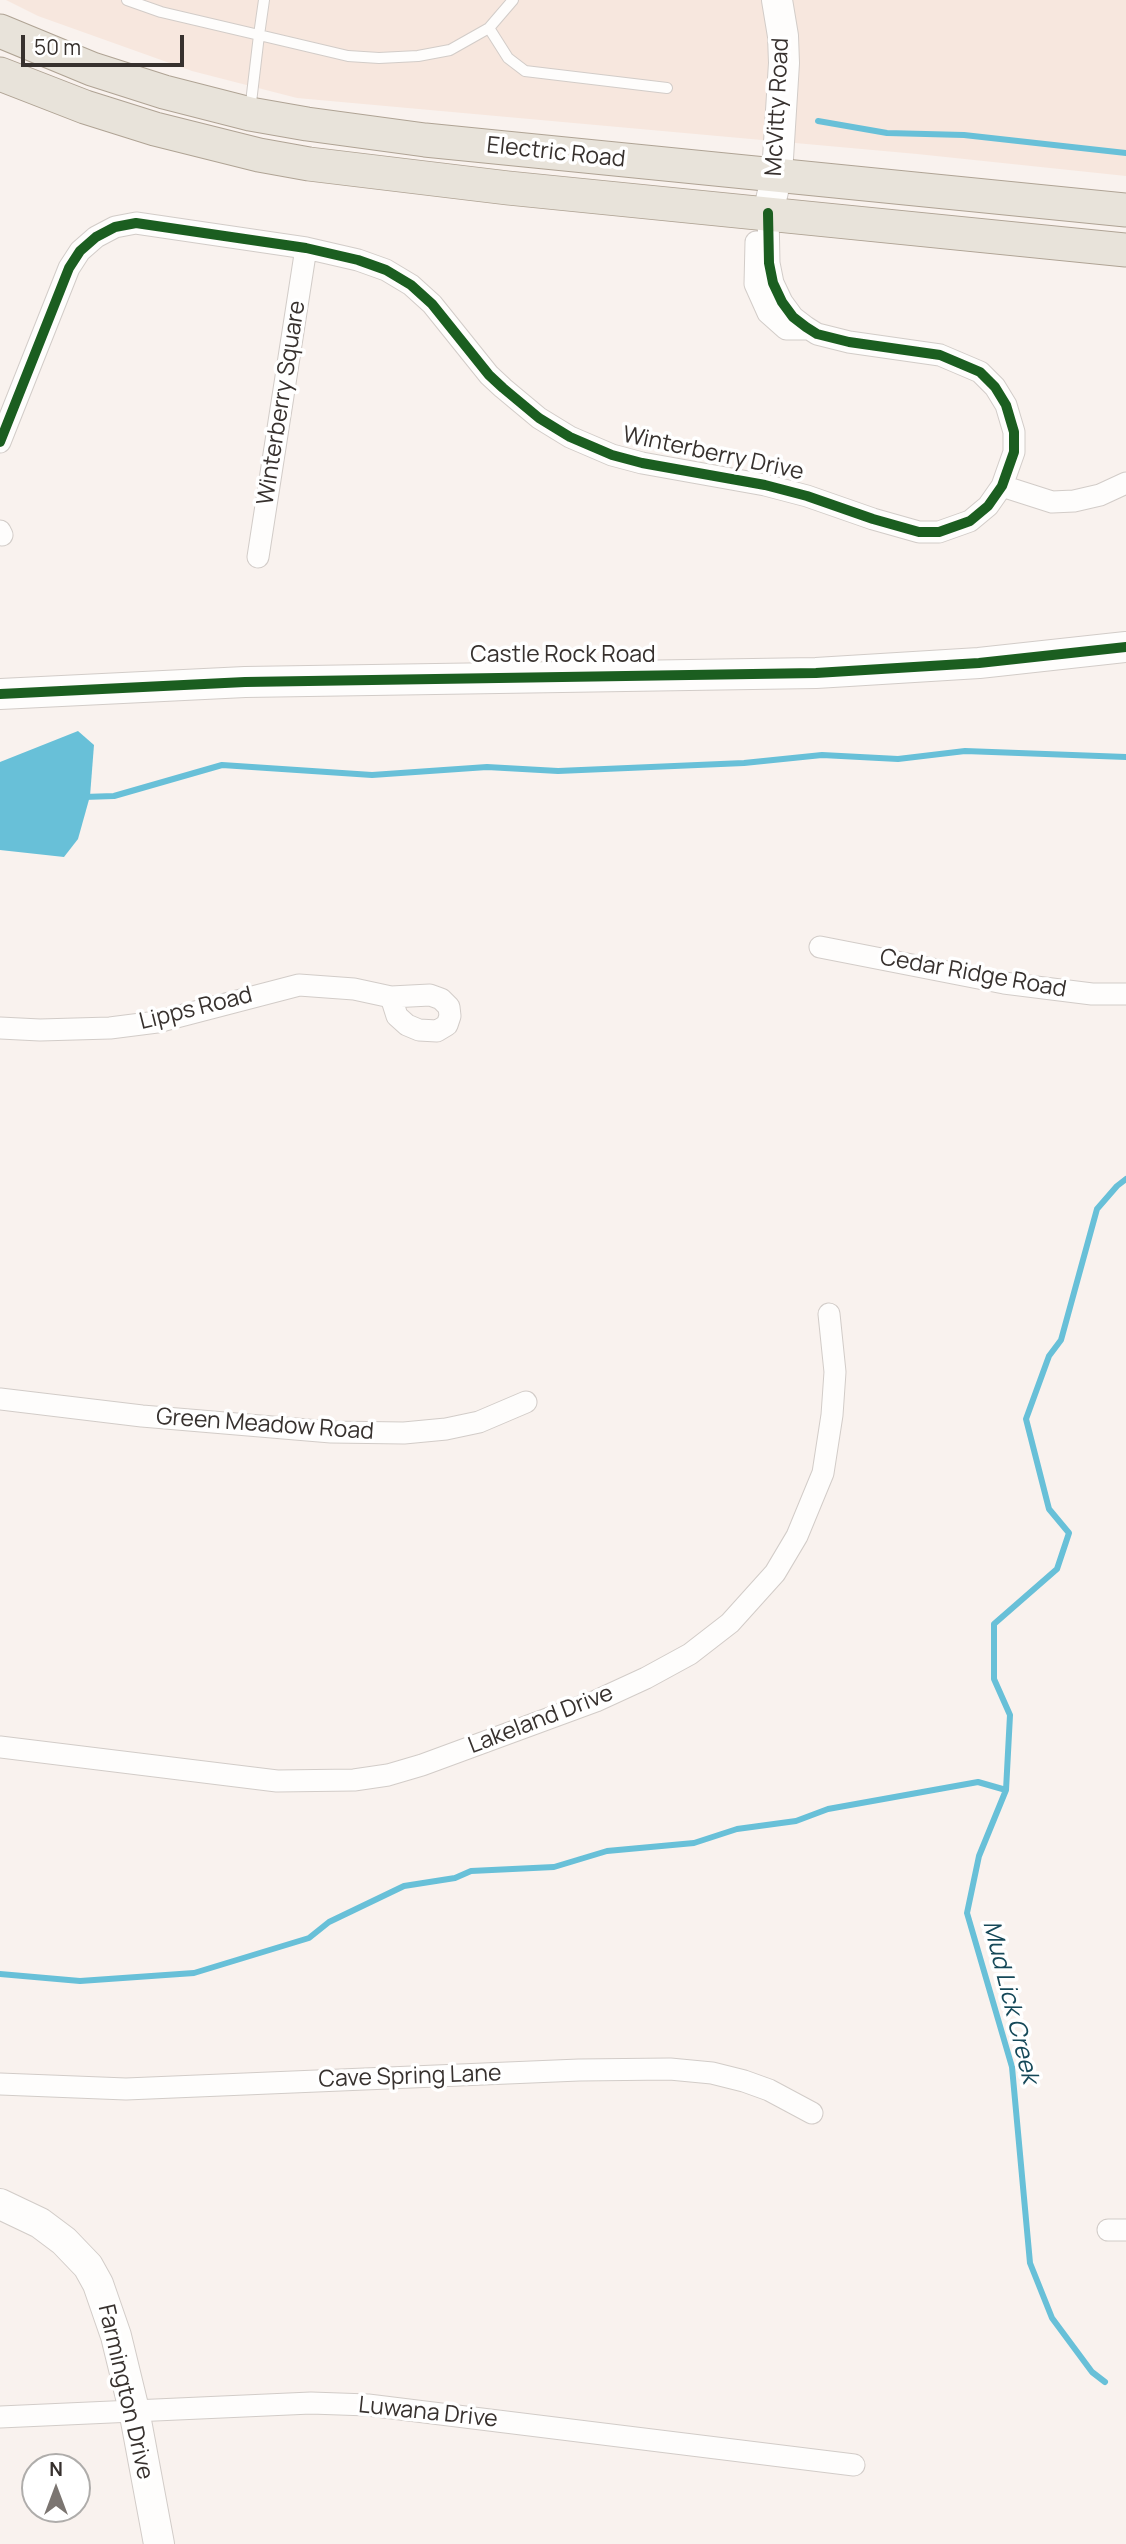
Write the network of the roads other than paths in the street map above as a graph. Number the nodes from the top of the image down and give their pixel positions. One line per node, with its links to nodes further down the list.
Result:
1 (127, 0): 7 (lane)
2 (264, 0): 7 (lane)
3 (513, 0): 5 (lane)
4 (777, 0): 11 (street, McVitty Road)
5 (489, 28): 7 (lane); 9 (lane)
6 (0, 31): 10 (main road, Electric Road)
7 (259, 35): 10 (lane)
8 (0, 74): 13 (main road, Electric Road)
9 (667, 88)
10 (250, 114): 11 (main road, Electric Road)
11 (776, 174): 12 (main road, Electric Road); 13 (street, McVitty Road)
12 (1126, 210)
13 (768, 214): 15 (main road, Electric Road); 18 (street, Winterberry Drive)
14 (306, 248): 16 (street, Winterberry Drive); 18 (street, Winterberry Drive); 19 (street, Winterberry Square)
15 (1126, 250)
16 (0, 442)
17 (1126, 483): 18 (street)
18 (1002, 486)
19 (258, 557)
20 (1126, 647): 21 (street, Castle Rock Road)
21 (0, 694)
22 (820, 947): 23 (street, Cedar Ridge Road)
23 (1126, 994)
24 (391, 997): 25 (street, Lipps Road)
25 (0, 1028)
26 (829, 1314): 29 (street, Lakeland Drive)
27 (0, 1399): 28 (street, Green Meadow Road)
28 (526, 1402)
29 (0, 1747)
30 (0, 2084): 31 (street, Cave Spring Lane)
31 (812, 2113)
32 (0, 2204): 33 (street, Farmington Drive)
33 (134, 2410): 34 (street, Luwana Drive); 35 (street, Luwana Drive); 36 (street, Farmington Drive)
34 (0, 2417)
35 (854, 2465)
36 (159, 2544)

